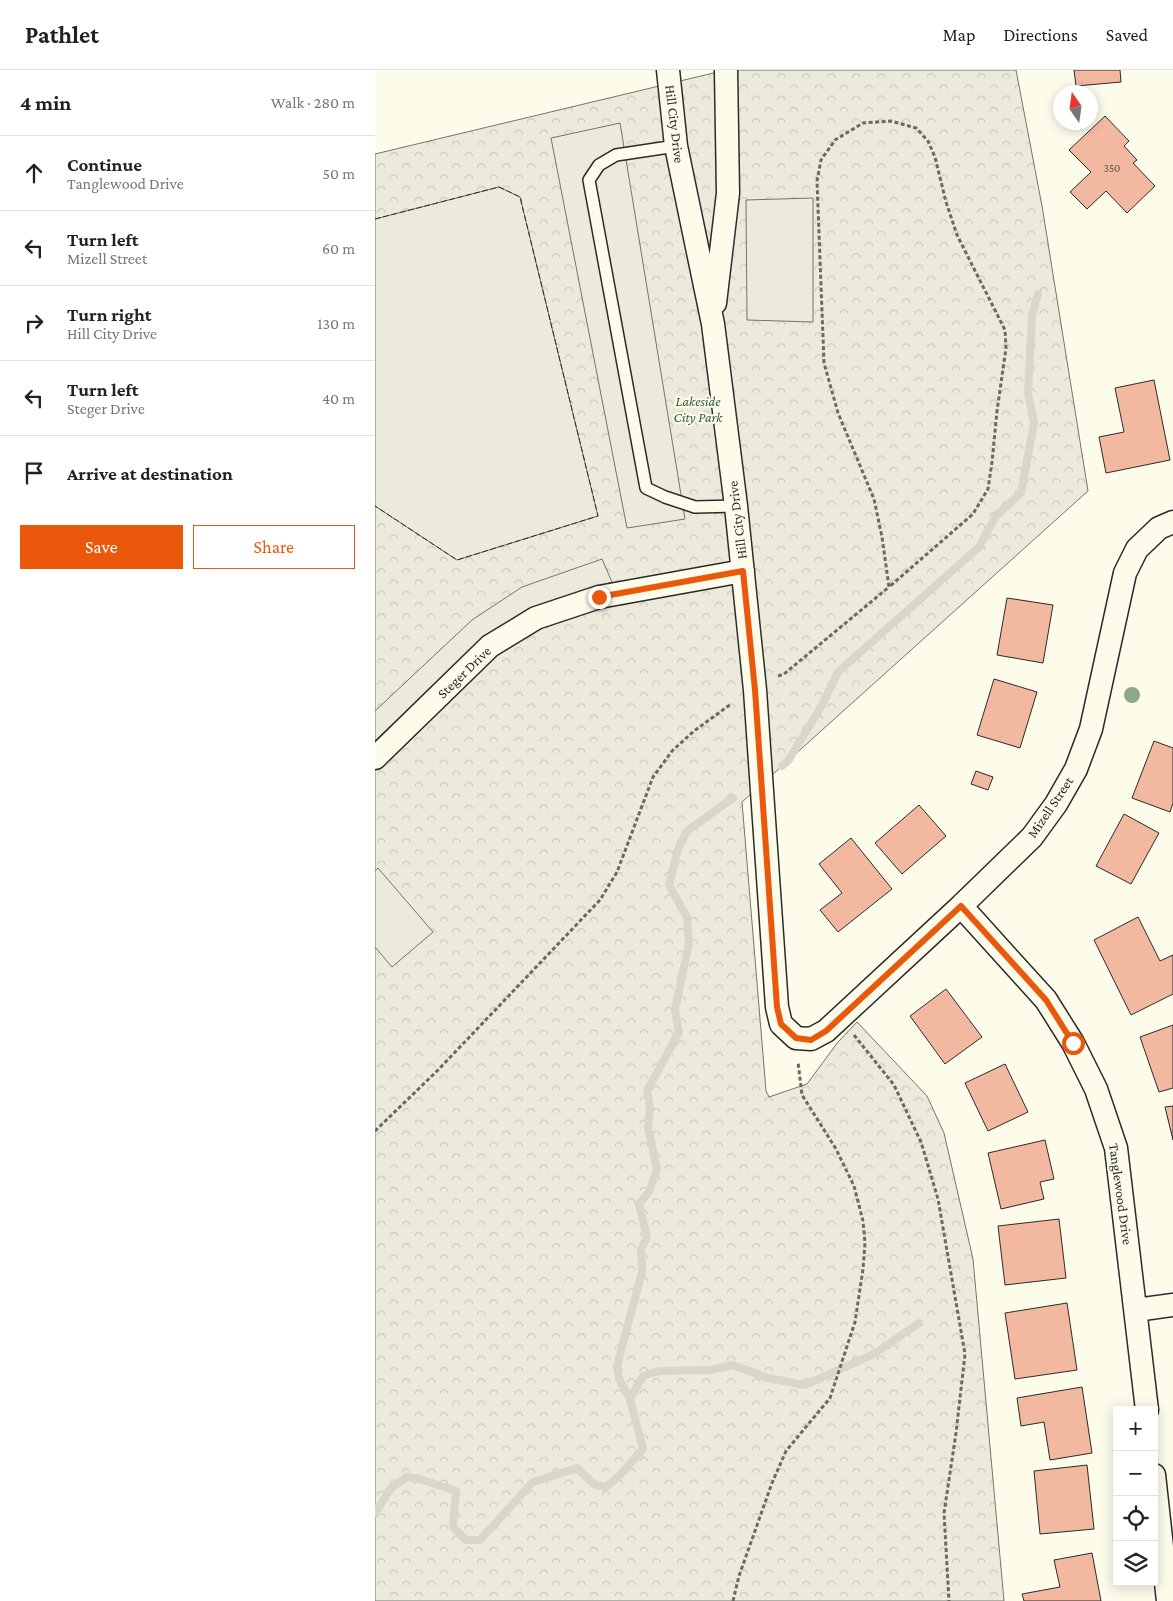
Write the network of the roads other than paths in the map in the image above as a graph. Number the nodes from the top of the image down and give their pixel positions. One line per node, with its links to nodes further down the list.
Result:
1 (668, 70): 3 (street, Hill City Drive)
2 (726, 70): 4 (street, Hill City Drive)
3 (676, 146): 4 (street, Hill City Drive); 5 (lane)
4 (713, 324): 5 (street, Hill City Drive)
5 (736, 506): 7 (street, Hill City Drive)
6 (1173, 522): 9 (street, Mizell Street)
7 (743, 571): 8 (street, Steger Drive); 10 (street, Hill City Drive)
8 (375, 758)
9 (961, 906): 10 (street, Mizell Street); 12 (street, Tanglewood Drive)
10 (796, 1038)
11 (1173, 1305): 12 (street)
12 (1137, 1310): 13 (street, Tanglewood Drive)
13 (1147, 1406)
14 (1156, 1496): 15 (street)
15 (1168, 1601)

